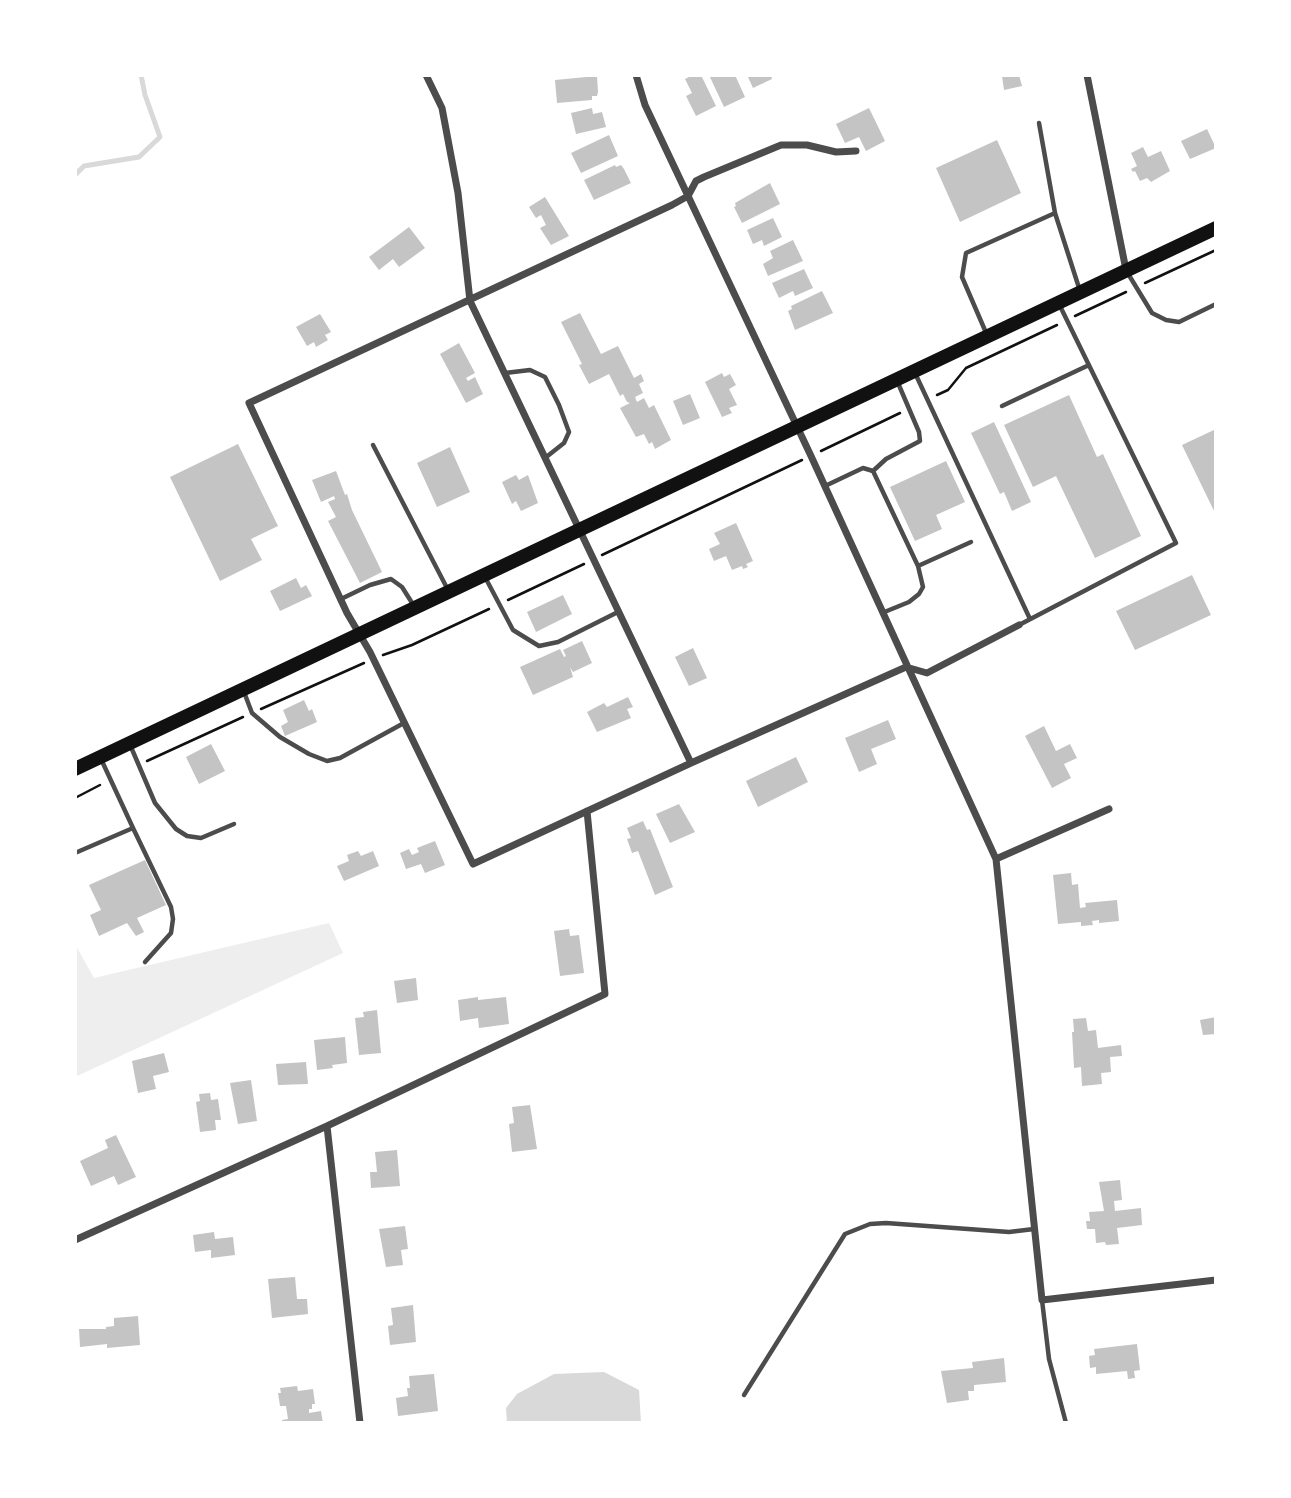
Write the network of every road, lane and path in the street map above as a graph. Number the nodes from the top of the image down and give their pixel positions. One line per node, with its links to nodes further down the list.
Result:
1 (426, 75): 13 (street)
2 (636, 75): 6 (street)
3 (1087, 75): 10 (street)
4 (1039, 123): 7 (lane)
5 (856, 150): 6 (street)
6 (688, 196): 13 (street); 25 (street)
7 (1055, 213): 12 (lane); 17 (lane)
8 (1216, 228): 10 (main road)
9 (1216, 250): 11 (path)
10 (1126, 270): 11 (lane); 12 (main road)
11 (1135, 288): 15 (lane); 16 (path)
12 (1080, 292): 14 (main road)
13 (470, 301): 20 (street); 37 (street)
14 (1058, 302): 16 (lane); 17 (main road)
15 (1216, 304)
16 (1067, 320): 18 (lane); 22 (path)
17 (988, 335): 19 (main road)
18 (1089, 365): 23 (lane); 42 (lane)
19 (914, 370): 21 (main road); 22 (lane)
20 (504, 373): 28 (street); 28 (lane)
21 (896, 379): 24 (lane); 25 (main road)
22 (928, 400): 42 (lane)
23 (1002, 406)
24 (909, 409): 27 (path); 29 (lane)
25 (797, 425): 27 (street); 31 (main road)
26 (373, 445): 36 (lane)
27 (811, 456): 30 (street); 33 (path)
28 (545, 458): 31 (street)
29 (873, 471): 30 (lane); 34 (lane)
30 (824, 486): 41 (street)
31 (579, 529): 33 (street); 35 (main road)
32 (971, 542): 34 (lane)
33 (593, 559): 38 (path); 40 (street)
34 (918, 566): 41 (lane)
35 (483, 574): 36 (main road); 38 (lane)
36 (448, 591): 39 (main road)
37 (341, 599): 39 (lane); 44 (street)
38 (500, 604): 40 (lane); 45 (path)
39 (414, 607): 44 (main road)
40 (618, 612): 52 (street)
41 (882, 613): 46 (street)
42 (1030, 619): 43 (lane)
43 (1019, 625): 46 (street)
44 (359, 633): 45 (street); 47 (main road)
45 (373, 659): 48 (path); 49 (street)
46 (906, 667): 52 (street); 62 (street)
47 (243, 689): 48 (lane); 50 (main road)
48 (252, 713): 49 (lane); 53 (path)
49 (405, 723): 58 (street)
50 (129, 743): 51 (main road); 53 (lane)
51 (100, 757): 54 (main road); 55 (lane)
52 (691, 763): 58 (street)
53 (139, 765): 59 (lane)
54 (75, 769)
55 (110, 779): 56 (path); 60 (lane)
56 (75, 797)
57 (1109, 809): 62 (street)
58 (587, 811): 64 (street)
59 (234, 824)
60 (133, 828): 61 (lane); 63 (lane)
61 (75, 853)
62 (996, 859): 65 (street)
63 (145, 962)
64 (327, 1126): 66 (street); 70 (street)
65 (1034, 1229): 68 (street); 69 (lane)
66 (75, 1240)
67 (1216, 1280): 68 (street)
68 (1042, 1300): 71 (lane)
69 (744, 1395)
70 (360, 1423)
71 (1066, 1423)

